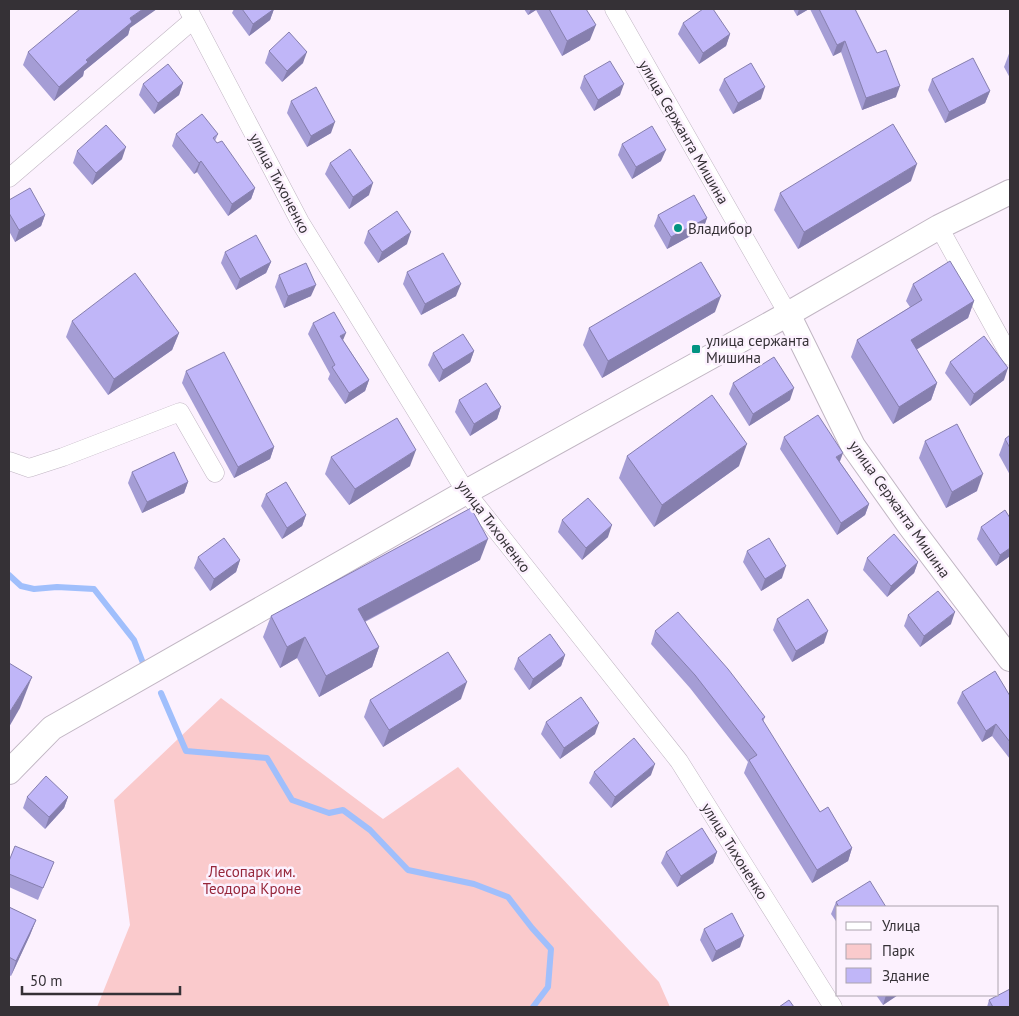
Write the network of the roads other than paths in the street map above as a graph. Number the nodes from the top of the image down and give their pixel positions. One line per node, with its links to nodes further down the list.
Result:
1 (614, 9): 6 (street, улица Сержанта Мишина)
2 (190, 14): 3 (street, улица Тихоненко); 10 (street, улица Тихоненко)
3 (9, 178)
4 (1010, 192): 5 (main road)
5 (939, 227): 6 (main road); 7 (street)
6 (788, 314): 10 (main road); 11 (main road, улица Сержанта Мишина)
7 (1010, 356)
8 (9, 461): 9 (street)
9 (215, 473)
10 (466, 492): 12 (main road); 13 (street, улица Тихоненко)
11 (1010, 659)
12 (9, 772)
13 (833, 1007)

